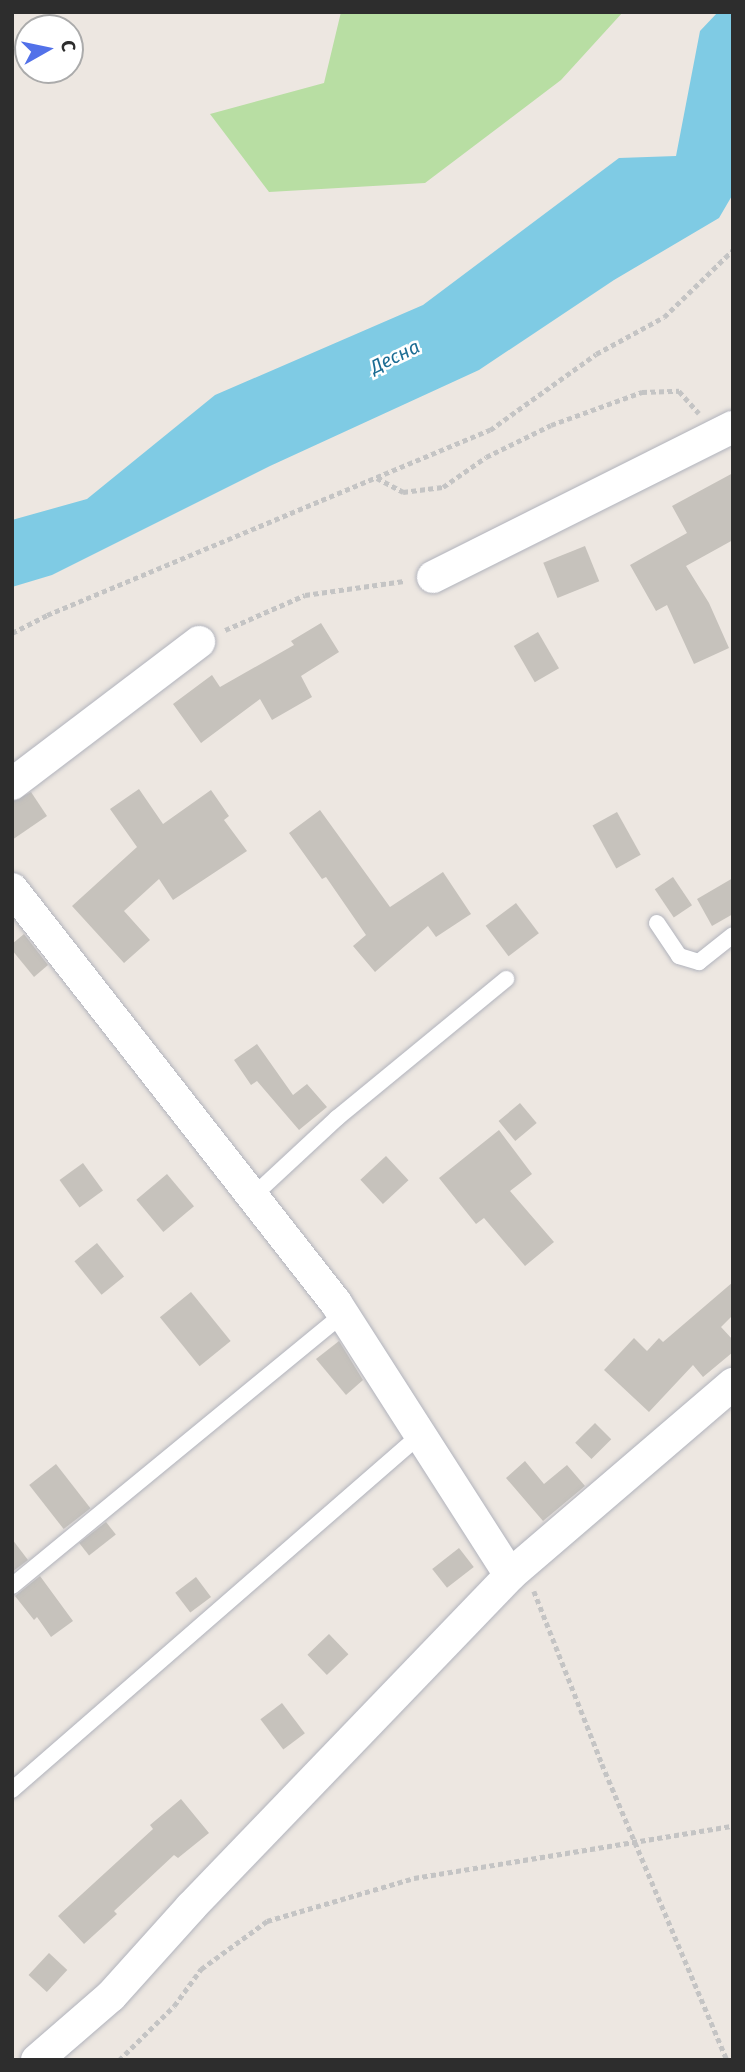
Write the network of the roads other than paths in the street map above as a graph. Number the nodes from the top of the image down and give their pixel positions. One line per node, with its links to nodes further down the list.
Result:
1 (725, 430): 2 (street)
2 (433, 577)
3 (199, 642): 4 (street)
4 (12, 784)
5 (12, 889): 9 (street)
6 (657, 923): 7 (lane)
7 (733, 935)
8 (506, 979): 9 (lane)
9 (253, 1197): 10 (street)
10 (343, 1314): 12 (street); 14 (lane)
11 (733, 1384): 13 (street)
12 (421, 1435): 13 (street); 15 (lane)
13 (522, 1566): 16 (street)
14 (12, 1586)
15 (12, 1790)
16 (37, 2060)

